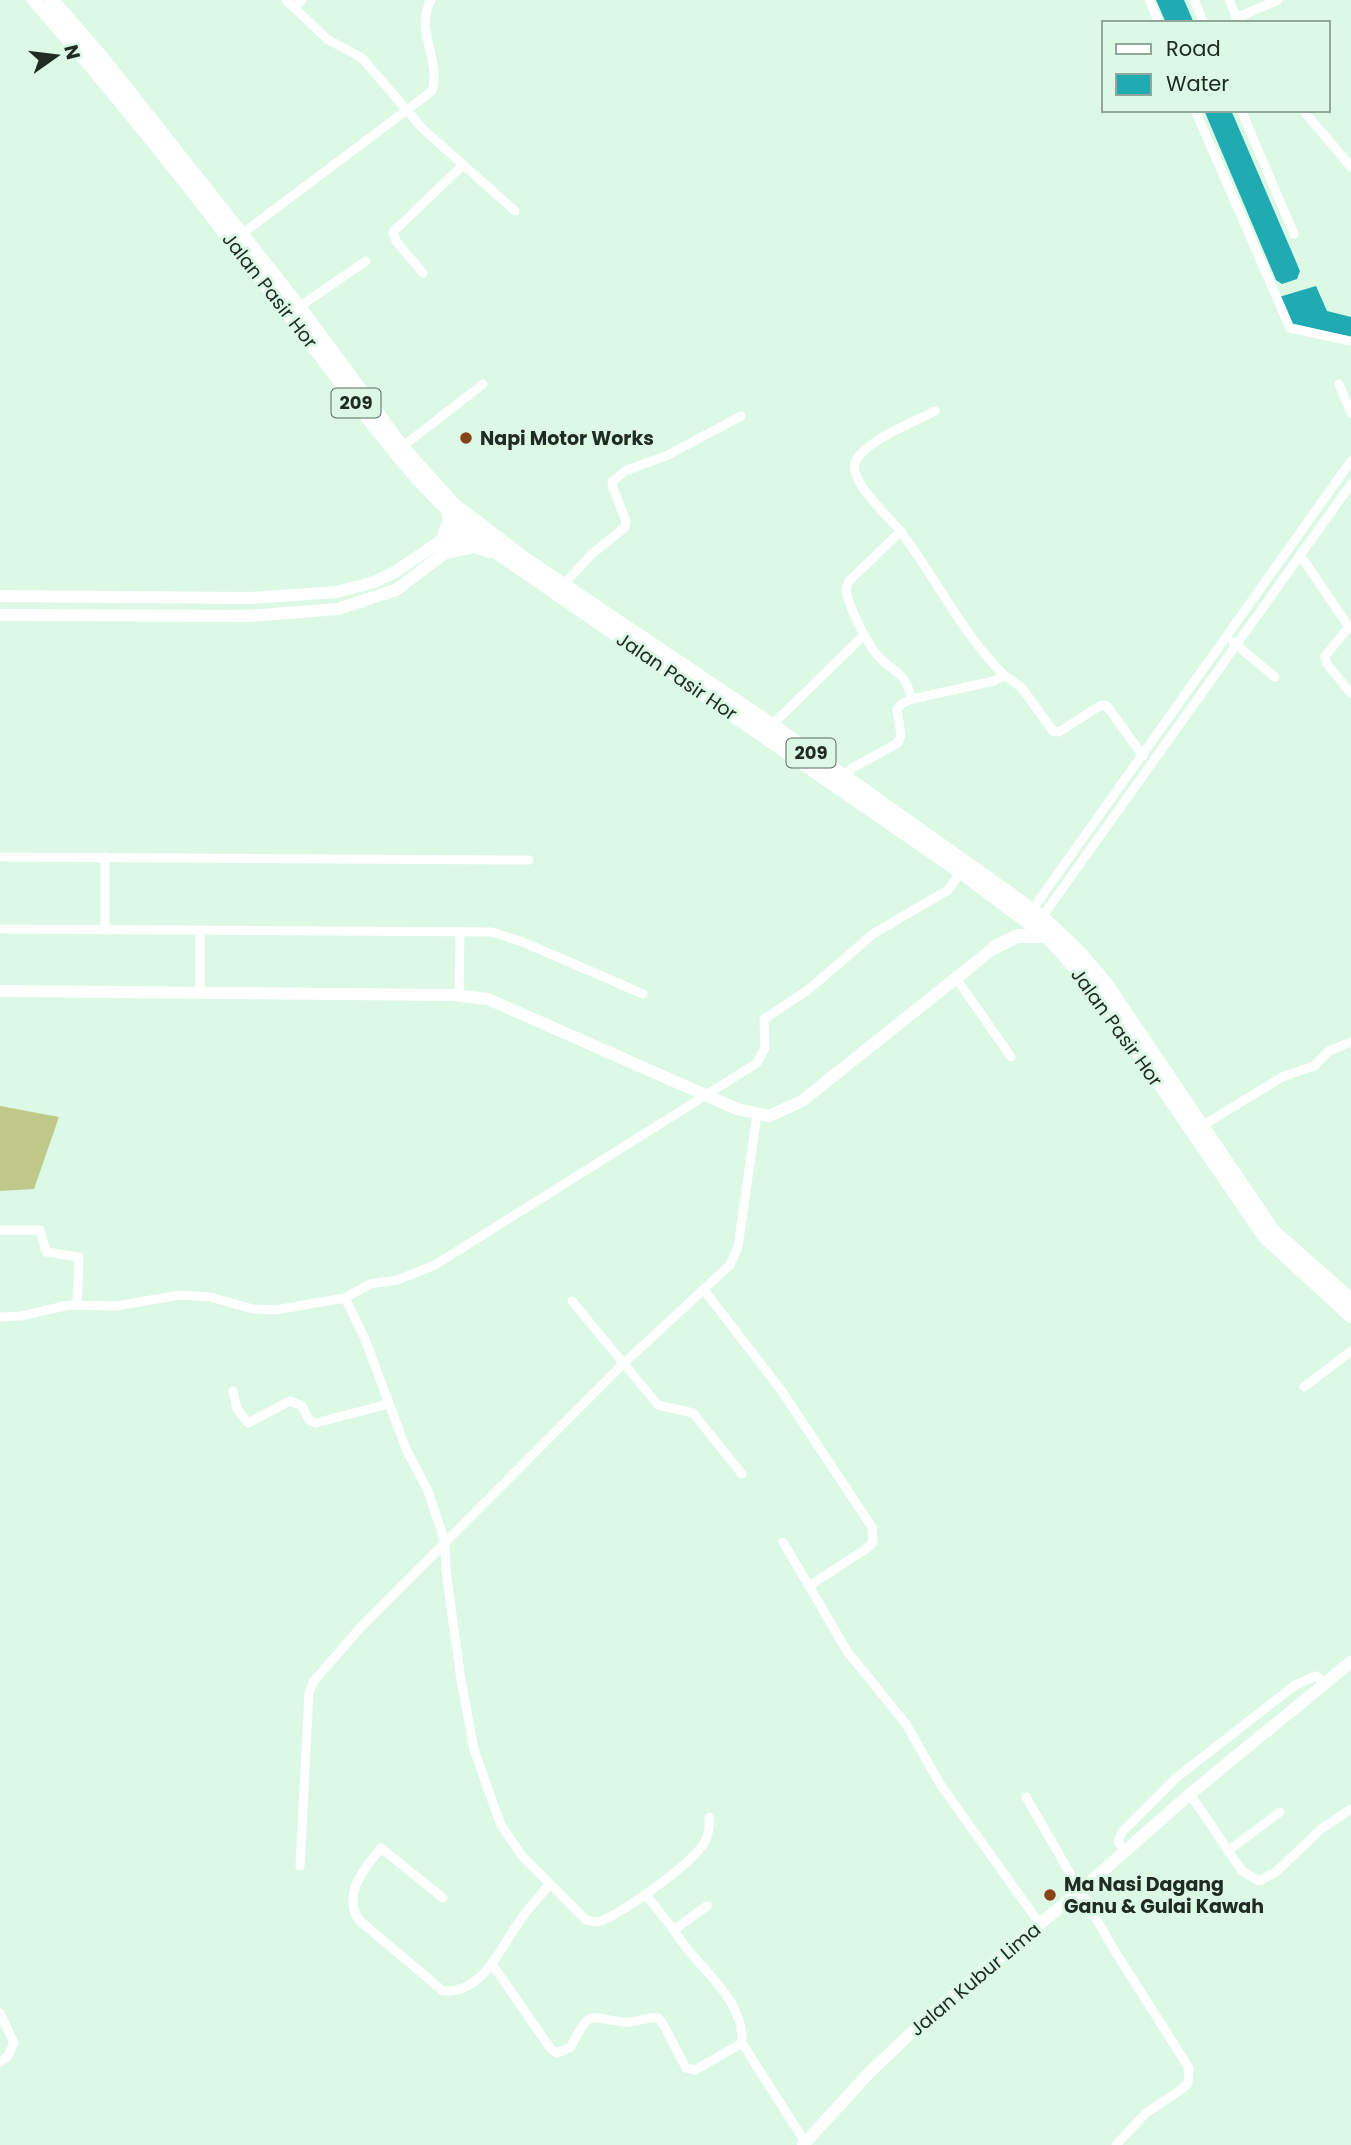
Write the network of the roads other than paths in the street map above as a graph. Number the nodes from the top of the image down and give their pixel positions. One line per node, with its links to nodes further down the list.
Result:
1 (34, 0): 35 (main road, Jalan Pasir Hor / 209)
2 (52, 0): 21 (main road, Jalan Pasir Hor / 209)
3 (286, 0): 10 (street)
4 (302, 0): 10 (street)
5 (431, 0): 14 (street)
6 (1149, 0): 12 (street)
7 (1194, 0): 13 (street)
8 (1229, 0): 11 (street)
9 (1278, 0): 11 (street)
10 (294, 8): 14 (street)
11 (1237, 20)
12 (1158, 21)
13 (1202, 21)
14 (407, 112): 18 (street); 21 (street)
15 (1196, 112): 26 (street)
16 (1242, 112): 22 (street)
17 (1305, 112): 19 (street)
18 (462, 166): 20 (street); 24 (street)
19 (1351, 167)
20 (515, 211)
21 (242, 234): 25 (main road, Jalan Pasir Hor / 209)
22 (1294, 234)
23 (366, 261): 25 (street)
24 (423, 273)
25 (299, 307): 32 (main road, Jalan Pasir Hor / 209)
26 (1351, 341)
27 (483, 384): 32 (street)
28 (1339, 384): 30 (street)
29 (935, 411): 37 (street)
30 (1351, 413)
31 (741, 416): 41 (street)
32 (402, 447): 41 (main road, Jalan Pasir Hor / 209)
33 (1351, 461): 47 (street)
34 (1351, 484): 40 (street)
35 (449, 514): 36 (main road, Jalan Pasir Hor / 209); 38 (main road)
36 (467, 529): 38 (street); 39 (main road, Jalan Pasir Hor / 209)
37 (901, 531): 46 (street); 49 (street)
38 (444, 546): 39 (main road); 43 (street); 45 (street)
39 (495, 551): 59 (main road, Jalan Pasir Hor / 209)
40 (1300, 555): 48 (street); 51 (street)
41 (564, 584): 53 (main road, Jalan Pasir Hor / 209)
42 (0, 596): 43 (street)
43 (113, 597): 45 (street)
44 (0, 615): 45 (street)
45 (112, 615)
46 (863, 636): 52 (street); 53 (street)
47 (1227, 637): 48 (street); 54 (street)
48 (1236, 645): 50 (street); 61 (street)
49 (1004, 675): 52 (street); 54 (street)
50 (1275, 677)
51 (1351, 693)
52 (912, 699): 55 (street)
53 (772, 725): 55 (main road, Jalan Pasir Hor / 209)
54 (1143, 756): 61 (street)
55 (844, 777): 61 (main road, Jalan Pasir Hor / 209)
56 (0, 857): 57 (street)
57 (105, 857): 58 (street); 63 (street)
58 (529, 860)
59 (961, 872): 60 (main road, Jalan Pasir Hor / 209); 75 (street)
60 (1010, 907): 66 (main road, Jalan Pasir Hor / 209); 67 (main road)
61 (1037, 913): 77 (main road, Jalan Pasir Hor / 209)
62 (0, 929): 63 (street)
63 (105, 930): 64 (street)
64 (200, 931): 65 (street); 70 (street)
65 (460, 932): 71 (street); 72 (street)
66 (1048, 936): 67 (main road); 84 (main road, Jalan Pasir Hor / 209)
67 (995, 947): 68 (street)
68 (956, 978): 74 (street); 76 (street)
69 (0, 991): 70 (street)
70 (200, 993): 72 (street)
71 (643, 994)
72 (459, 996): 75 (street)
73 (1351, 1042): 77 (street)
74 (1011, 1058)
75 (704, 1094): 76 (street); 80 (street)
76 (757, 1114): 79 (street)
77 (1202, 1126): 81 (main road, Jalan Pasir Hor / 209)
78 (0, 1230): 83 (street)
79 (704, 1290): 87 (street); 94 (street)
80 (345, 1298): 83 (street); 90 (street)
81 (1351, 1300)
82 (572, 1301): 87 (street)
83 (77, 1305): 85 (street)
84 (1351, 1316)
85 (0, 1317)
86 (1351, 1350): 88 (street)
87 (623, 1364): 91 (street); 92 (street)
88 (1304, 1387)
89 (233, 1391): 90 (street)
90 (388, 1404): 92 (street)
91 (742, 1474)
92 (445, 1542): 104 (street); 105 (street)
93 (783, 1542): 94 (street)
94 (809, 1586): 110 (street)
95 (1351, 1662): 96 (street, Jalan Kubur Lima)
96 (1324, 1683): 97 (street, Jalan Kubur Lima); 102 (street)
97 (1190, 1794): 102 (street, Jalan Kubur Lima); 103 (street)
98 (1026, 1797): 106 (street)
99 (1351, 1809): 103 (street)
100 (1280, 1812): 103 (street)
101 (709, 1817): 107 (street)
102 (1125, 1851): 106 (street, Jalan Kubur Lima)
103 (1228, 1852)
104 (300, 1866)
105 (550, 1884): 107 (street); 112 (street)
106 (1081, 1890): 110 (street, Jalan Kubur Lima); 117 (street)
107 (645, 1894): 111 (street)
108 (443, 1898): 112 (street)
109 (707, 1906): 111 (street)
110 (1040, 1924): 116 (street, Jalan Kubur Lima)
111 (674, 1930): 114 (street)
112 (492, 1964): 114 (street)
113 (0, 2012): 115 (street)
114 (742, 2043): 116 (street)
115 (0, 2062)
116 (804, 2144)
117 (1116, 2145)

